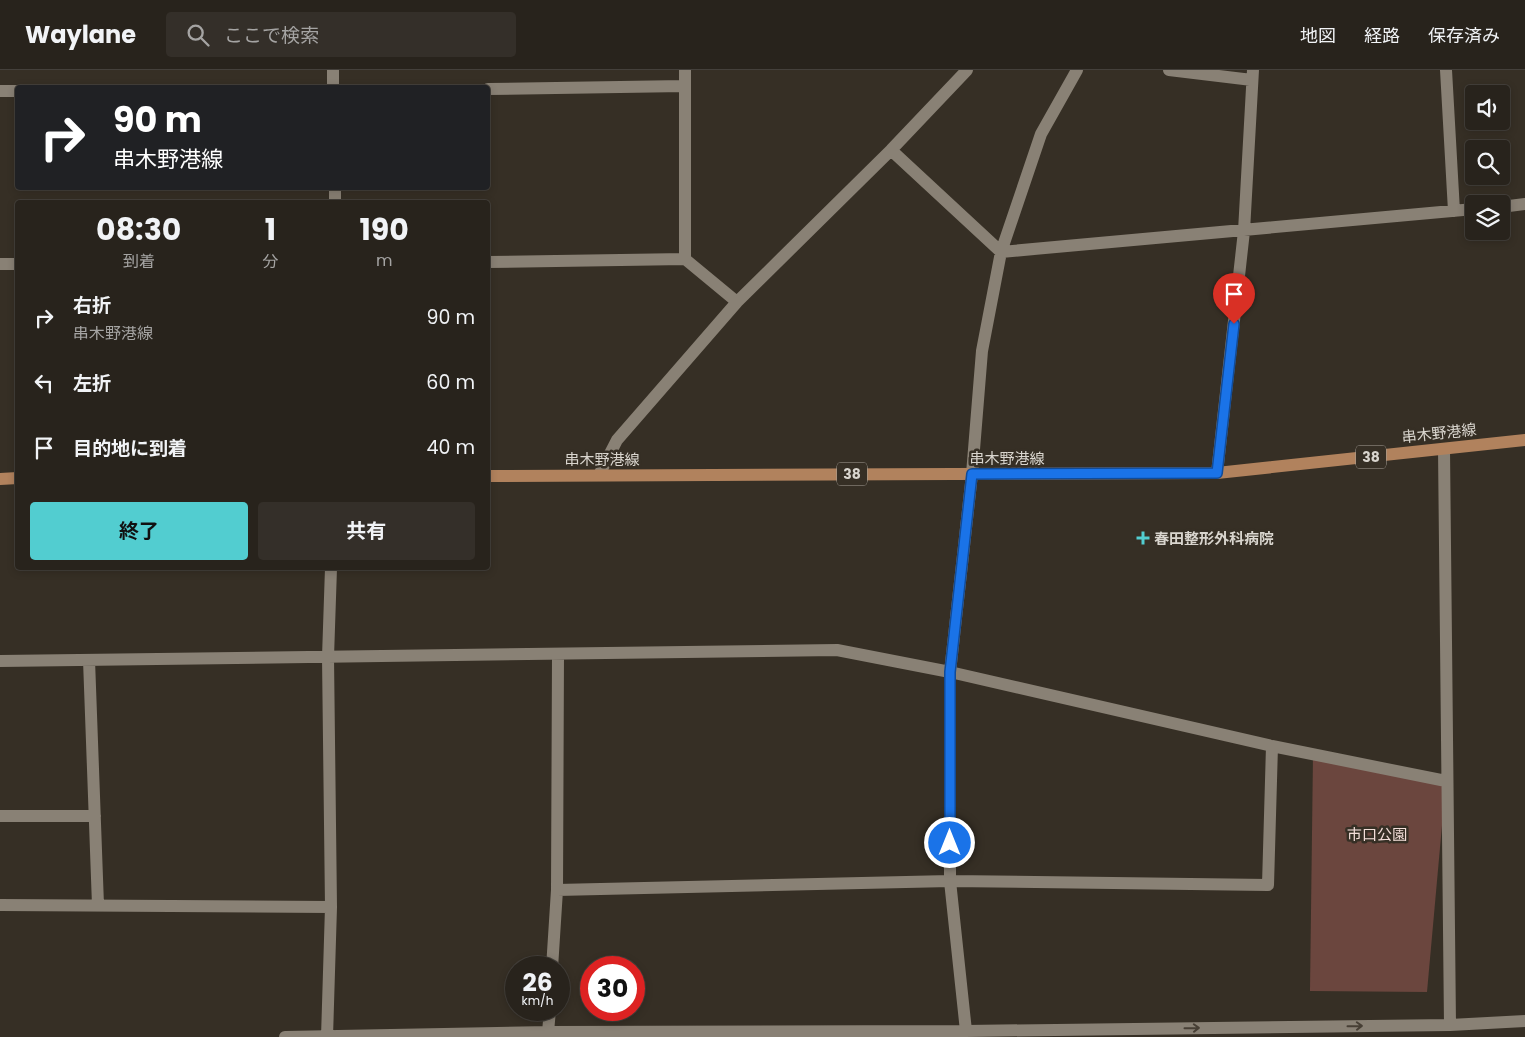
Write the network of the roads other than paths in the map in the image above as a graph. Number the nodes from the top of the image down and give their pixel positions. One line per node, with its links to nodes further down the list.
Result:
1 (333, 70): 8 (street)
2 (685, 70): 9 (street)
3 (967, 70): 13 (street)
4 (1077, 70): 19 (street)
5 (1169, 70): 7 (street)
6 (1446, 70): 17 (street)
7 (1253, 75): 18 (street)
8 (333, 85)
9 (684, 86): 10 (street); 20 (street)
10 (490, 89)
11 (0, 91): 12 (street)
12 (15, 91)
13 (891, 150): 19 (street); 24 (street)
14 (1525, 204): 15 (street)
15 (1510, 206)
16 (1465, 210): 17 (street)
17 (1454, 211): 18 (street)
18 (1244, 231): 19 (street); 27 (street)
19 (1001, 252): 28 (street)
20 (685, 260): 21 (street); 24 (street)
21 (490, 262)
22 (0, 264): 23 (street)
23 (15, 264)
24 (737, 302): 29 (street)
25 (1525, 440): 26 (main road, 串木野港線 / 38)
26 (1444, 449): 27 (main road, 串木野港線 / 38); 40 (street)
27 (1217, 473): 28 (main road, 串木野港線 / 38)
28 (972, 474): 29 (main road, 串木野港線 / 38); 38 (street)
29 (599, 475): 30 (main road, 串木野港線 / 38)
30 (490, 476)
31 (0, 478): 32 (main road)
32 (15, 478)
33 (331, 570): 35 (street)
34 (558, 655): 35 (street); 38 (street); 44 (street)
35 (328, 657): 36 (street); 47 (street)
36 (89, 660): 37 (street); 42 (street)
37 (0, 661)
38 (950, 672): 39 (street); 43 (street)
39 (1272, 746): 40 (street); 43 (street)
40 (1446, 781): 51 (street)
41 (0, 816): 42 (street)
42 (95, 816): 46 (street)
43 (950, 881): 44 (street); 52 (street)
44 (557, 890): 48 (street)
45 (0, 905): 46 (street)
46 (98, 905): 47 (street)
47 (331, 907): 54 (street)
48 (553, 956)
49 (549, 1021): 53 (street)
50 (1525, 1021): 51 (street)
51 (1450, 1025): 52 (street, one-way to 51)
52 (966, 1031): 53 (street)
53 (548, 1032): 54 (street)
54 (327, 1036): 55 (street)
55 (285, 1037)

